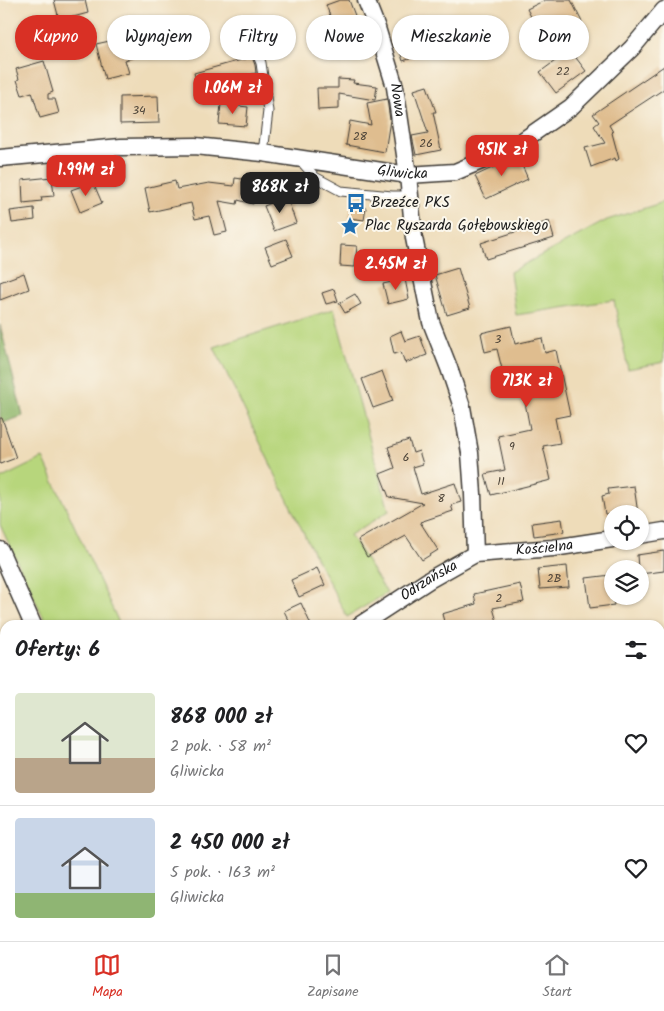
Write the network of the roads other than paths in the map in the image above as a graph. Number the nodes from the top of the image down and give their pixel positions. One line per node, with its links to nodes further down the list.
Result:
1 (366, 0): 7 (street, Nowa)
2 (664, 10): 7 (street, Gliwicka)
3 (260, 60): 4 (lane)
4 (263, 153): 5 (street, Gliwicka); 6 (street, Gliwicka)
5 (0, 158)
6 (299, 159): 7 (street, Gliwicka); 8 (lane)
7 (408, 175): 8 (street, Nowa)
8 (410, 196): 13 (street, Nowa)
9 (664, 531): 10 (street)
10 (649, 534)
11 (604, 540): 13 (street, Kościelna)
12 (0, 550): 14 (street)
13 (475, 554): 15 (street, Odrzańska)
14 (31, 620)
15 (368, 620)

